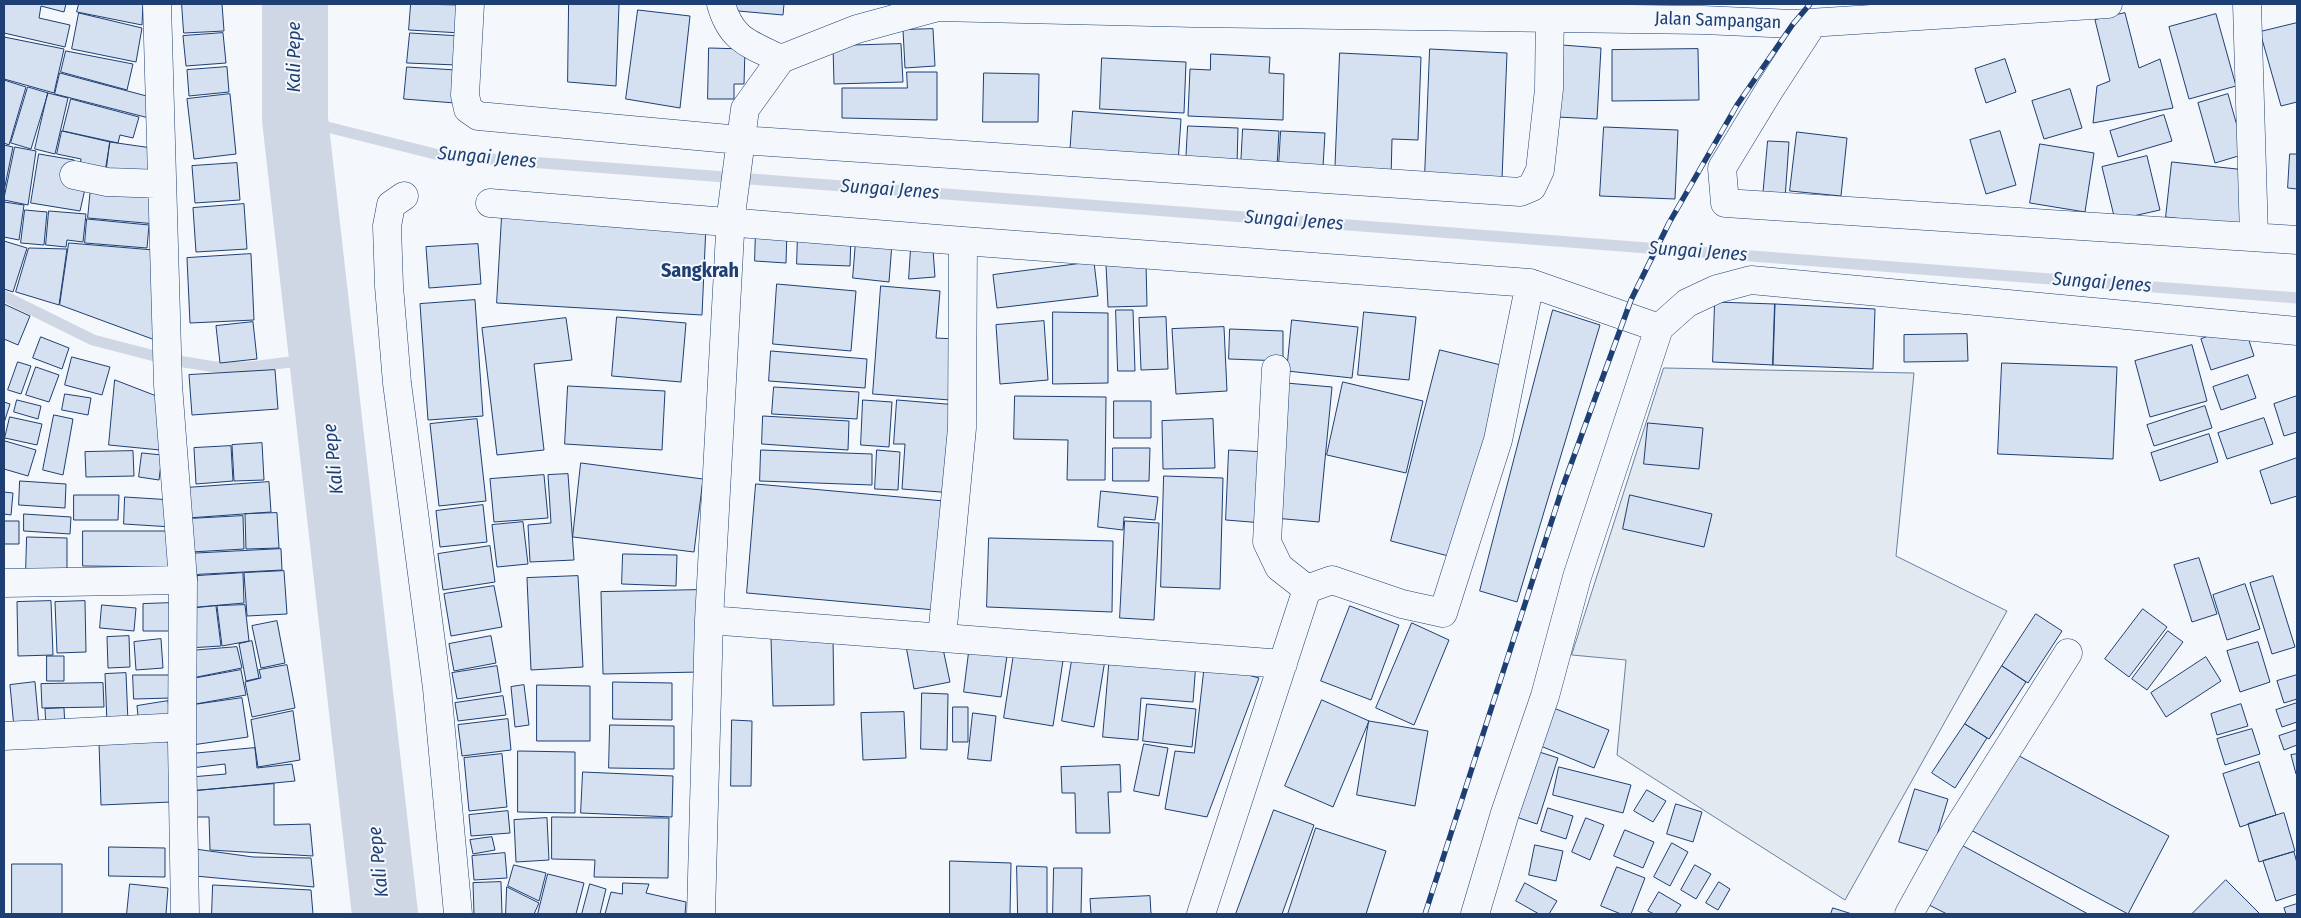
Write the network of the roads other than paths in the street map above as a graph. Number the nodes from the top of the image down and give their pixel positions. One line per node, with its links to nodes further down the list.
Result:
1 (157, 4): 14 (street)
2 (470, 4): 12 (street)
3 (721, 4): 11 (street)
4 (2108, 4): 10 (street, Jalan Sampangan)
5 (2247, 4): 18 (street)
6 (938, 5): 7 (street, Jalan Sampangan); 11 (street, Jalan Sampangan)
7 (1194, 8): 8 (street, Jalan Sampangan)
8 (1550, 10): 9 (street, Jalan Sampangan); 12 (street)
9 (1703, 12): 10 (street, Jalan Sampangan)
10 (1813, 23): 18 (street)
11 (781, 59): 12 (street)
12 (739, 147): 17 (street)
13 (74, 175): 14 (street)
14 (162, 184): 25 (street)
15 (404, 196): 36 (street)
16 (490, 203): 17 (street)
17 (731, 218): 20 (street); 28 (street)
18 (2254, 236): 19 (street)
19 (2297, 240)
20 (963, 241): 21 (street); 29 (street)
21 (1530, 284): 22 (street); 27 (street)
22 (1659, 328): 23 (street); 39 (street)
23 (2297, 331)
24 (1276, 369): 27 (street)
25 (183, 580): 26 (street); 32 (street)
26 (4, 583)
27 (1307, 589): 31 (street)
28 (709, 620): 29 (street); 37 (street)
29 (942, 637): 31 (street)
30 (2068, 653): 34 (street)
31 (1283, 664): 38 (street)
32 (182, 727): 33 (street); 35 (street)
33 (4, 736)
34 (1913, 907)
35 (185, 914)
36 (458, 914)
37 (701, 914)
38 (1201, 914)
39 (1475, 914)

